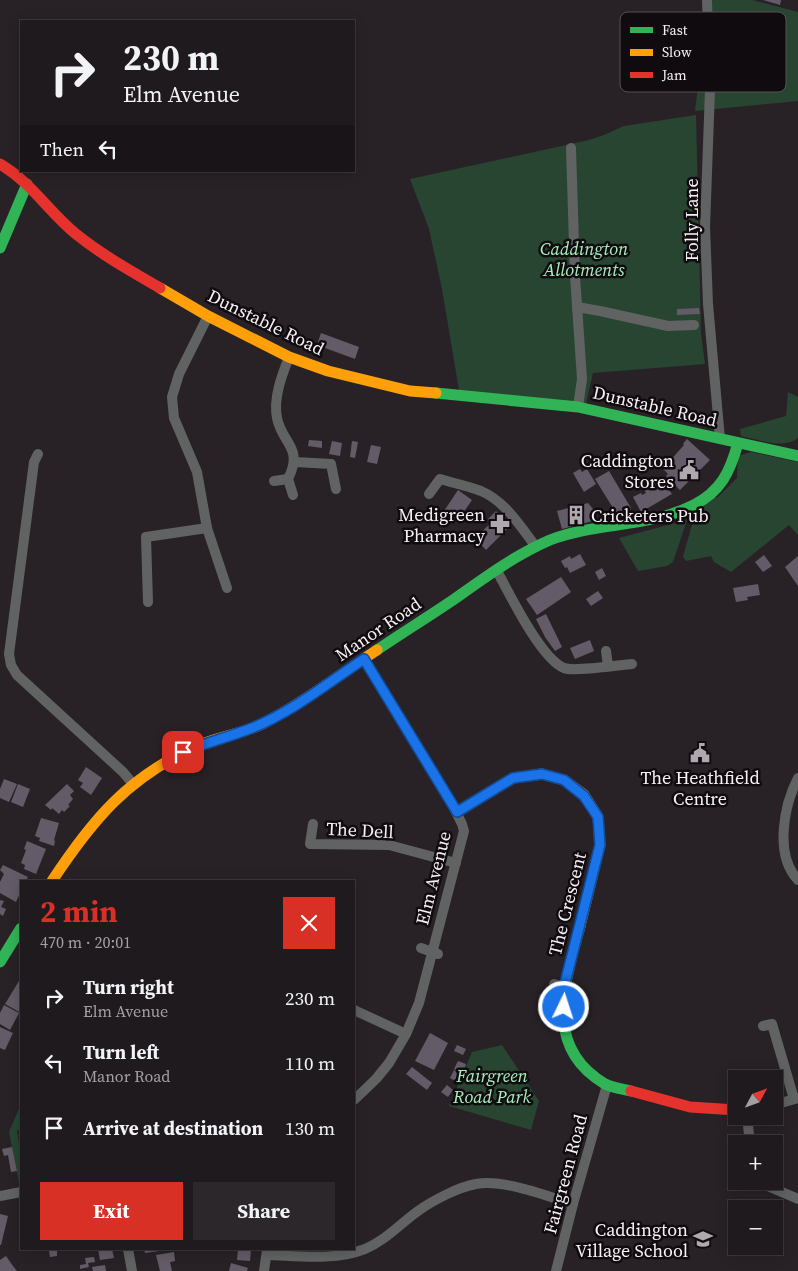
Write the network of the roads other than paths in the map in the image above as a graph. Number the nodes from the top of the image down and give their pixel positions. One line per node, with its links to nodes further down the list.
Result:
1 (710, 92): 11 (street, Folly Lane)
2 (571, 148): 6 (street)
3 (0, 164): 4 (street, Dunstable Road)
4 (27, 184): 5 (street); 7 (street, Dunstable Road)
5 (0, 248)
6 (577, 307): 8 (street); 10 (street)
7 (208, 316): 9 (street, Dunstable Road); 22 (street)
8 (694, 324)
9 (289, 357): 10 (street, Dunstable Road); 15 (street)
10 (578, 406): 11 (street, Dunstable Road)
11 (720, 439): 12 (street, Dunstable Road)
12 (738, 443): 14 (street, Dunstable Road); 24 (street, Manor Road)
13 (38, 454): 33 (street)
14 (798, 456)
15 (294, 462): 16 (street); 18 (street)
16 (288, 479): 17 (street); 20 (street)
17 (274, 481)
18 (336, 489)
19 (429, 494): 24 (street)
20 (293, 495)
21 (144, 526): 23 (street)
22 (207, 528): 23 (street); 26 (street)
23 (146, 537): 27 (street)
24 (536, 547): 25 (street, Manor Road)
25 (496, 571): 29 (street, Manor Road); 31 (street)
26 (227, 588)
27 (148, 602)
28 (606, 651): 31 (street)
29 (364, 659): 33 (street, Manor Road); 34 (street, Elm Avenue)
30 (632, 664): 31 (street)
31 (608, 666)
32 (798, 778): 38 (street)
33 (133, 784): 37 (street, Manor Road)
34 (457, 812): 36 (street, Elm Avenue); 44 (street, The Crescent)
35 (313, 824): 36 (street, The Dell)
36 (456, 863): 43 (street, Elm Avenue)
37 (53, 880)
38 (798, 880)
39 (20, 930): 40 (street)
40 (0, 962)
41 (355, 1010): 43 (street)
42 (771, 1024): 46 (street)
43 (406, 1034): 45 (street, Elm Avenue)
44 (607, 1086): 48 (street, The Crescent); 53 (street, Fairgreen Road)
45 (355, 1099)
46 (796, 1099): 47 (street)
47 (783, 1103)
48 (728, 1109)
49 (779, 1190): 52 (street)
50 (20, 1192): 51 (street)
51 (0, 1196)
52 (798, 1200)
53 (573, 1204): 55 (street); 58 (street, Fairgreen Road)
54 (128, 1250): 56 (street)
55 (267, 1252): 57 (street)
56 (132, 1271)
57 (264, 1271)
58 (556, 1271)

